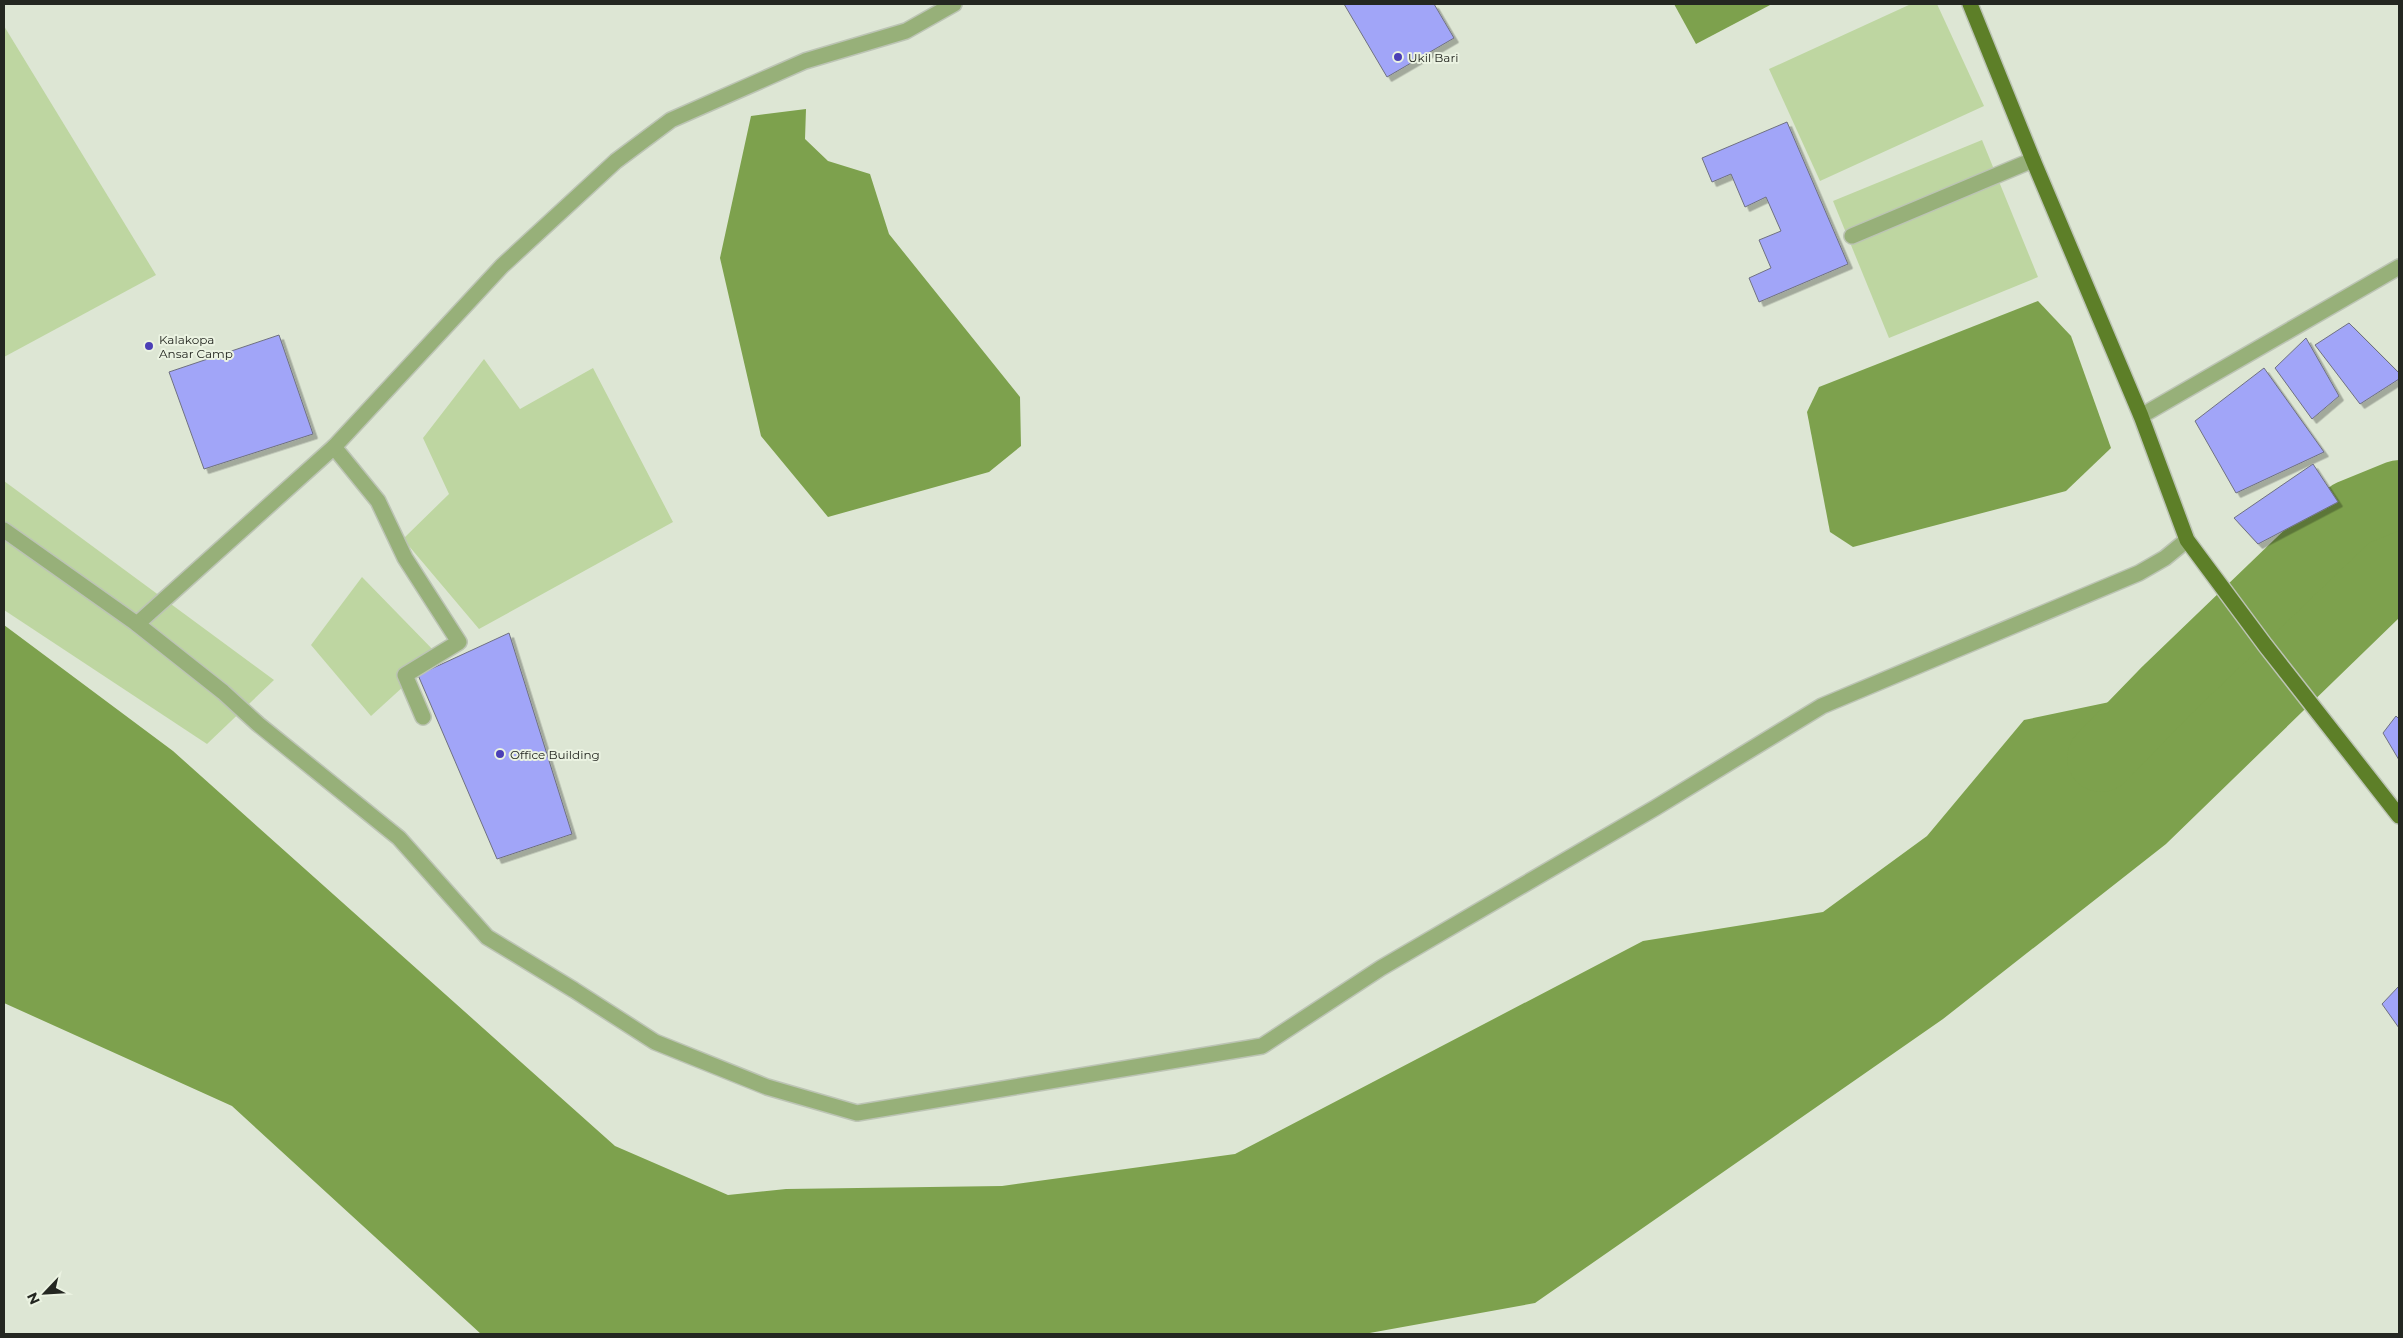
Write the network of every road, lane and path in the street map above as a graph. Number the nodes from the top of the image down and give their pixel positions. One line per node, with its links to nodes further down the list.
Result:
1 (954, 4): 7 (street)
2 (1970, 4): 3 (main road)
3 (2033, 160): 4 (street); 6 (main road)
4 (1852, 236)
5 (2399, 267): 6 (street)
6 (2141, 416): 9 (main road)
7 (334, 447): 10 (street); 11 (street)
8 (4, 530): 10 (street)
9 (2187, 540): 10 (street); 12 (main road)
10 (137, 624)
11 (422, 717)
12 (2399, 816)

